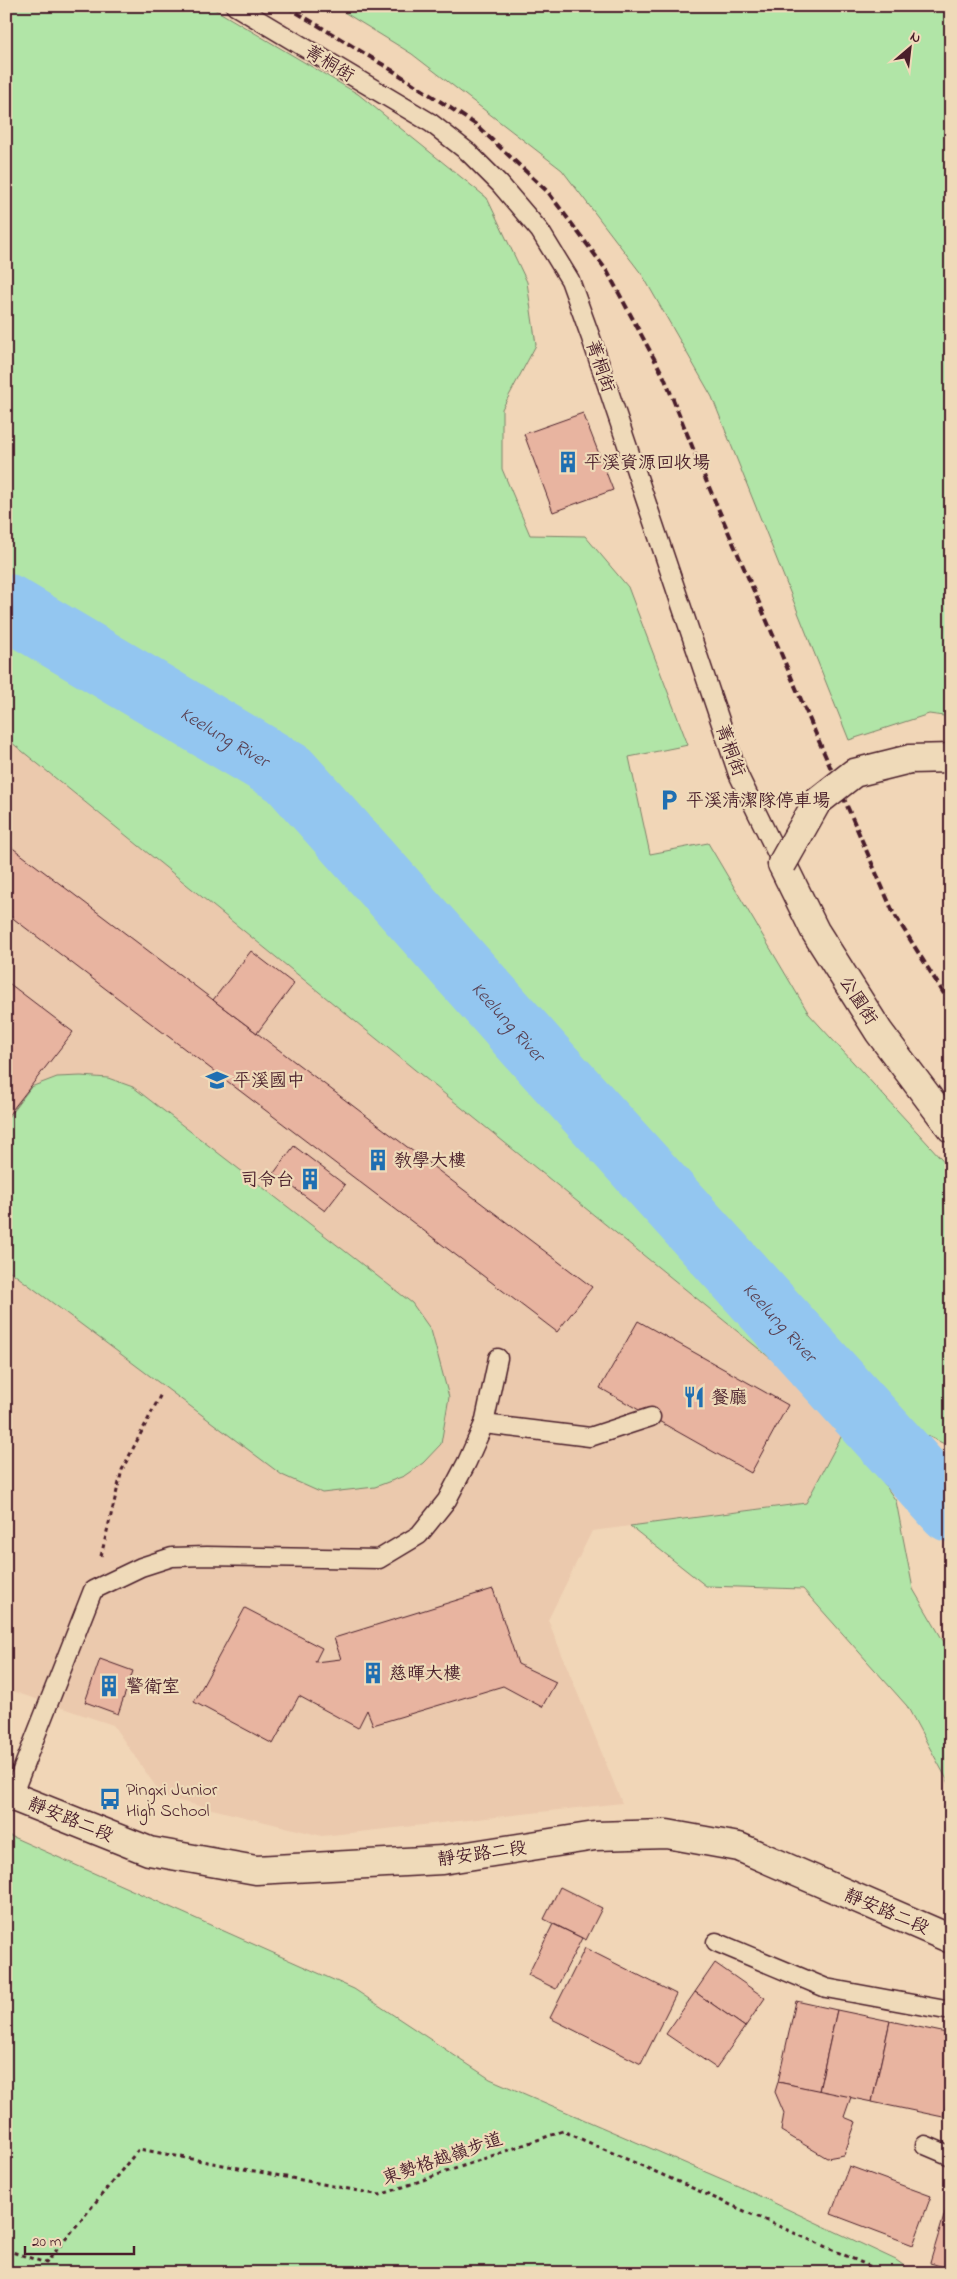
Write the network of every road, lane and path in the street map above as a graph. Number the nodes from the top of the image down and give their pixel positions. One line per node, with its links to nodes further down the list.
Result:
1 (235, 6): 3 (lane, 菁桐街)
2 (951, 758): 3 (main road, bridge)
3 (782, 864): 4 (main road, 公園街)
4 (951, 1128)
5 (498, 1358): 8 (lane)
6 (161, 1394): 9 (path)
7 (651, 1417): 8 (lane)
8 (484, 1424): 9 (lane)
9 (93, 1590): 10 (lane)
10 (9, 1795): 11 (main road, 靜安路二段)
11 (951, 1939)
12 (716, 1942): 13 (lane)
13 (951, 2011)
14 (925, 2145): 15 (lane)
15 (951, 2156)
16 (6, 2250): 17 (path, 東勢格越嶺步道)
17 (885, 2273)

